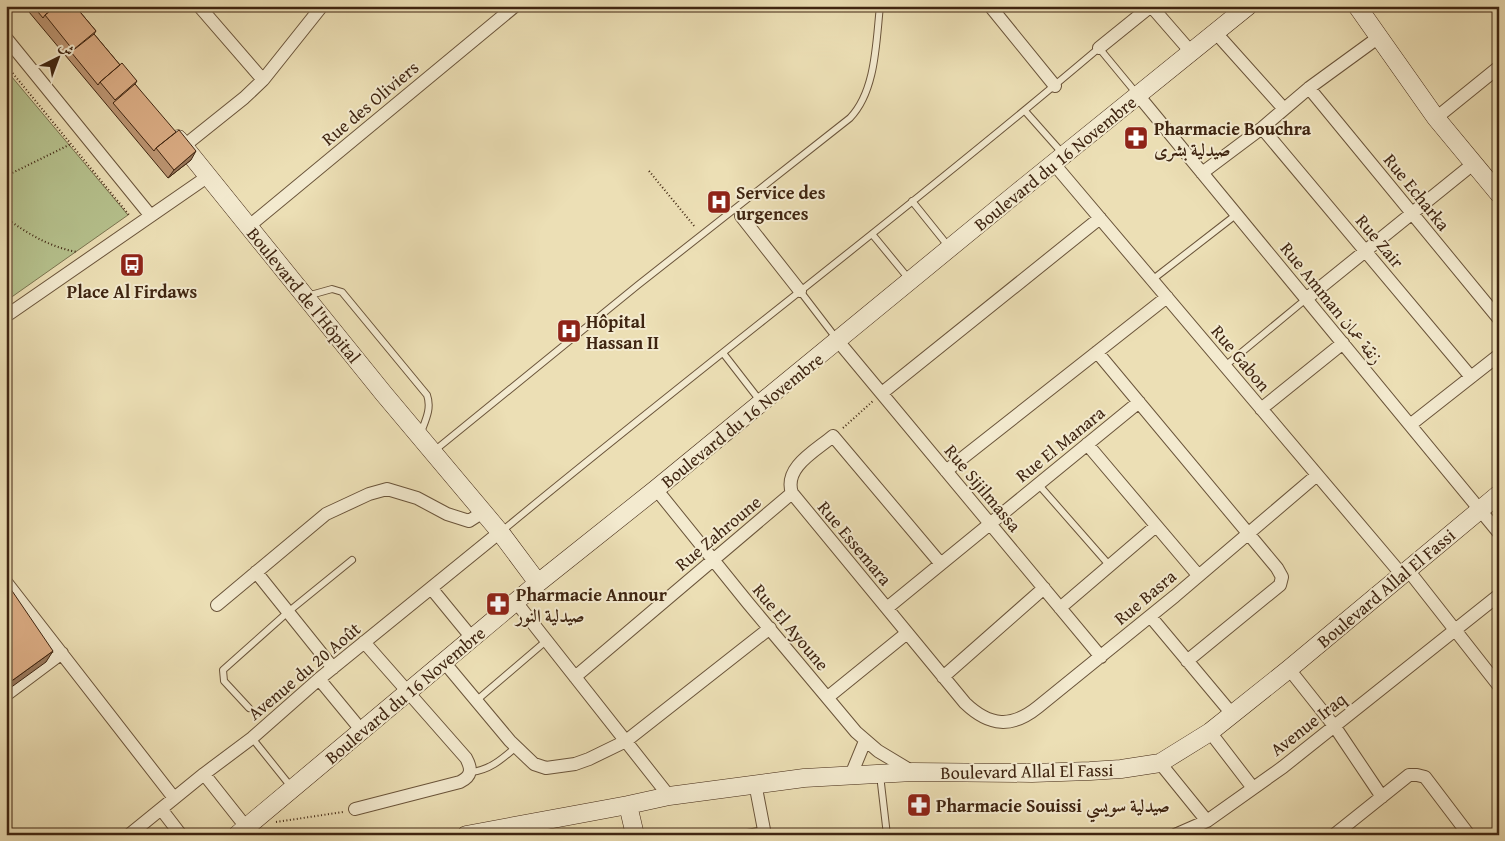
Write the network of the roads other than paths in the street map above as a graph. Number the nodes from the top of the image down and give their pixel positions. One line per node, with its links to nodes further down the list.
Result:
1 (199, 6): 15 (street)
2 (322, 6): 15 (street)
3 (880, 6): 62 (lane)
4 (990, 6): 16 (street)
5 (1151, 6): 12 (street); 13 (street)
6 (1248, 6): 9 (street, Boulevard du 16 Novembre)
7 (1357, 6): 10 (street)
8 (512, 7): 36 (street, Rue des Oliviers)
9 (1216, 33): 13 (street, Boulevard du 16 Novembre); 19 (street)
10 (1378, 37): 17 (street); 21 (street)
11 (6, 38): 33 (street)
12 (1099, 48): 16 (lane); 18 (lane)
13 (1191, 52): 18 (street, Boulevard du 16 Novembre)
14 (1499, 67): 21 (street)
15 (263, 80): 24 (street)
16 (1054, 86): 20 (lane)
17 (1309, 88): 19 (street); 31 (street, Rue Echarka)
18 (1138, 95): 25 (street, Boulevard du 16 Novembre); 27 (street, Rue Amman زنقة عمان)
19 (1284, 109): 23 (street)
20 (1025, 111): 25 (lane); 30 (lane)
21 (1436, 118): 26 (street)
22 (166, 125): 24 (street, Boulevard de l'Hôpital)
23 (1262, 128): 27 (street); 39 (street, Rue Zair)
24 (184, 146): 28 (street, Boulevard de l'Hôpital)
25 (1059, 159): 35 (street, Rue Gabon); 38 (street, Boulevard du 16 Novembre)
26 (1473, 164): 29 (street); 31 (street)
27 (1202, 173): 32 (street, Rue Amman زنقة عمان)
28 (207, 176): 33 (street); 36 (street, Boulevard de l'Hôpital)
29 (1499, 194)
30 (912, 202): 37 (lane); 38 (lane)
31 (1412, 213): 39 (street); 47 (street, Rue Echarka)
32 (1237, 214): 40 (lane); 45 (street, Rue Amman زنقة عمان)
33 (150, 215): 46 (street)
34 (741, 216): 42 (street)
35 (1100, 218): 40 (street, Rue Gabon); 55 (street)
36 (248, 226): 43 (street, Boulevard de l'Hôpital)
37 (872, 234): 41 (lane); 42 (lane)
38 (950, 248): 41 (street, Boulevard du 16 Novembre)
39 (1366, 251): 45 (street); 54 (street, Rue Zair)
40 (1152, 280): 44 (street, Rue Gabon)
41 (910, 281): 48 (street, Boulevard du 16 Novembre)
42 (800, 291): 48 (lane); 51 (lane)
43 (306, 296): 60 (street, Boulevard de l'Hôpital); 60 (lane)
44 (1166, 297): 50 (street); 53 (street, Rue Gabon)
45 (1306, 299): 49 (street, Rue Amman زنقة عمان); 53 (lane)
46 (6, 316)
47 (1499, 319)
48 (838, 341): 55 (street, Rue Sijilmassa); 57 (street, Boulevard du 16 Novembre)
49 (1342, 343): 58 (street); 59 (street, Rue Amman زنقة عمان)
50 (1097, 352): 56 (street); 63 (street)
51 (723, 353): 57 (lane); 73 (lane)
52 (1499, 355): 54 (street)
53 (1225, 366): 58 (street, Rue Gabon)
54 (1471, 376): 59 (street)
55 (882, 393): 63 (street, Rue Sijilmassa)
56 (1139, 402): 61 (street, Rue El Manara); 75 (street)
57 (762, 403): 66 (street, Boulevard du 16 Novembre)
58 (1261, 409): 64 (street, Rue Gabon)
59 (1410, 425): 69 (street, Rue Amman زنقة عمان)
60 (420, 436): 62 (street, Boulevard de l'Hôpital)
61 (1087, 444): 65 (street, Rue El Manara); 72 (street)
62 (433, 452): 70 (street, Boulevard de l'Hôpital)
63 (946, 471): 71 (street, Rue Sijilmassa)
64 (1317, 475): 75 (street, Rue Basra); 81 (street, Rue Gabon)
65 (1038, 484): 71 (street, Rue El Manara); 79 (lane)
66 (656, 489): 77 (street, Rue El Ayoune); 84 (street, Boulevard du 16 Novembre)
67 (792, 493): 77 (street, Rue Zahroune); 78 (street); 90 (street, Rue Essemara)
68 (1499, 494): 69 (street, Boulevard Allal El Fassi)
69 (1479, 509): 74 (street, Rue Amman زنقة عمان); 81 (street, Boulevard Allal El Fassi)
70 (483, 512): 73 (street, Boulevard de l'Hôpital); 80 (street)
71 (990, 524): 78 (street, Rue El Manara); 86 (street, Rue Sijilmassa)
72 (1156, 526): 79 (street); 82 (street)
73 (500, 532): 84 (street, Boulevard de l'Hôpital); 85 (street, Avenue du 20 Août)
74 (1499, 533)
75 (1249, 534): 82 (street, Rue Basra); 102 (street)
76 (352, 560): 92 (lane)
77 (714, 560): 94 (street, Rue El Ayoune); 106 (street, Rue Zahroune)
78 (941, 564): 90 (street, Rue El Manara)
79 (1110, 566): 91 (street)
80 (256, 572): 89 (street); 92 (street)
81 (1405, 572): 95 (street, Rue Gabon); 105 (street, Boulevard Allal El Fassi)
82 (1198, 575): 93 (street, Rue Basra)
83 (6, 582): 100 (street)
84 (538, 583): 88 (street, Boulevard du 16 Novembre)
85 (431, 588): 97 (street); 99 (street, Avenue du 20 Août)
86 (1044, 588): 91 (street, Rue Sijilmassa); 107 (street)
87 (1499, 596): 95 (street, Avenue Iraq)
88 (516, 602): 97 (street, Boulevard du 16 Novembre); 98 (street)
89 (217, 605)
90 (887, 608): 96 (street, Rue Essemara)
91 (1060, 608): 101 (street, Rue Sijilmassa)
92 (288, 612): 104 (street); 114 (lane)
93 (1150, 616): 101 (street, Rue Basra); 102 (street)
94 (770, 628): 112 (street, Rue El Ayoune); 121 (street)
95 (1455, 630): 109 (street, Rue Gabon); 117 (street, Avenue Iraq)
96 (907, 634): 107 (street, Rue Essemara); 112 (street)
97 (472, 638): 103 (street, Boulevard du 16 Novembre)
98 (546, 641): 106 (street); 113 (lane)
99 (364, 642): 104 (street, Avenue du 20 Août); 110 (street)
100 (62, 654): 111 (street); 135 (street)
101 (1101, 656): 116 (street, Rue Basra)
102 (1188, 661): 115 (street)
103 (444, 662): 110 (street, Boulevard du 16 Novembre); 113 (street)
104 (333, 668): 108 (street, Avenue du 20 Août)
105 (1289, 669): 115 (street, Boulevard Allal El Fassi); 117 (street)
106 (575, 677): 121 (street)
107 (943, 677): 116 (street, Rue Essemara)
108 (319, 679): 118 (street); 120 (street, Avenue du 20 Août)
109 (1499, 686)
110 (409, 692): 118 (street, Boulevard du 16 Novembre); 125 (street)
111 (6, 694)
112 (828, 697): 122 (street, Rue El Ayoune)
113 (476, 700): 123 (street)
114 (249, 708)
115 (1232, 714): 119 (street, Boulevard Allal El Fassi)
116 (986, 718)
117 (1335, 727): 132 (street, Avenue Iraq); 134 (street)
118 (362, 731): 131 (street, Boulevard du 16 Novembre)
119 (1210, 732): 124 (street, Boulevard Allal El Fassi); 132 (street)
120 (252, 738): 127 (street, Avenue du 20 Août); 131 (lane)
121 (626, 741): 123 (street); 133 (street)
122 (865, 741): 126 (street, Rue El Ayoune); 129 (street)
123 (516, 747): 125 (lane)
124 (1160, 762): 126 (street, Boulevard Allal El Fassi); 139 (street)
125 (471, 772): 138 (street)
126 (913, 772): 128 (street, Boulevard Allal El Fassi)
127 (204, 774): 135 (street, Avenue du 20 Août); 140 (street)
128 (880, 774): 129 (street, Boulevard Allal El Fassi); 147 (lane)
129 (851, 775): 130 (street, Boulevard Allal El Fassi)
130 (755, 783): 133 (street, Boulevard Allal El Fassi); 141 (street)
131 (292, 788): 140 (street, Boulevard du 16 Novembre)
132 (1253, 788): 139 (street, Avenue Iraq)
133 (669, 796): 136 (street, Boulevard Allal El Fassi)
134 (1382, 797): 149 (street); 150 (street)
135 (174, 798): 137 (street, Avenue du 20 Août)
136 (628, 805): 144 (street, Boulevard Allal El Fassi); 145 (street)
137 (161, 809): 142 (street, Avenue du 20 Août); 143 (street)
138 (355, 809)
139 (1207, 821): 148 (street, Avenue Iraq)
140 (242, 832)
141 (765, 832): 146 (lane)
142 (129, 835)
143 (181, 835)
144 (466, 835)
145 (634, 835)
146 (736, 835)
147 (887, 835)
148 (1175, 835)
149 (1334, 835)
150 (1469, 835)

